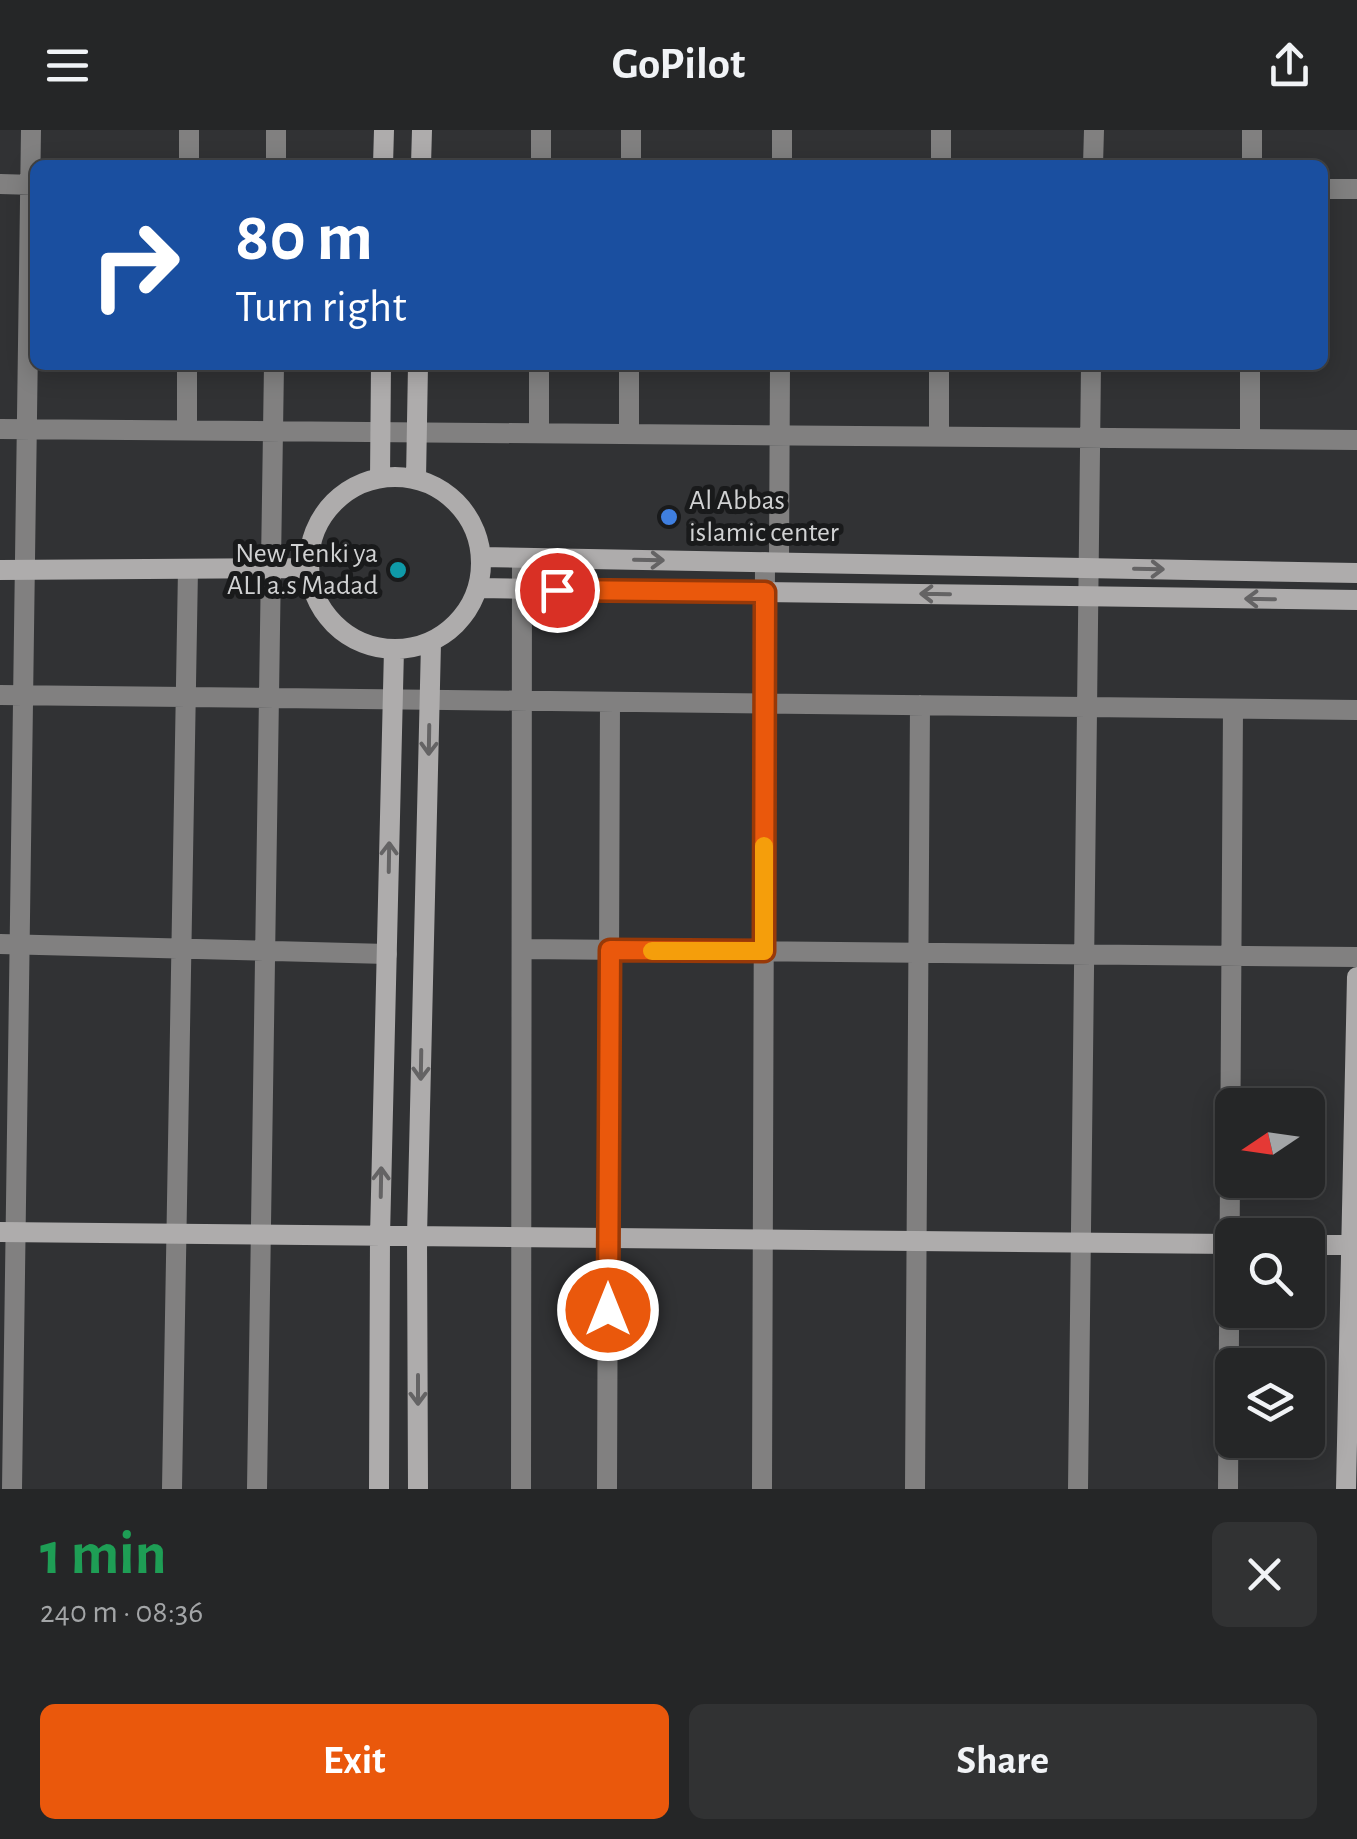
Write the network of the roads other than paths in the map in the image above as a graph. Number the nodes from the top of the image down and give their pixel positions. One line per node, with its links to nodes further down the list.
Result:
1 (30, 130): 12 (street)
2 (189, 130): 13 (street)
3 (276, 130): 14 (street)
4 (384, 130): 15 (street)
5 (422, 130): 16 (street)
6 (541, 130): 17 (street)
7 (631, 130): 18 (street)
8 (782, 130): 19 (street)
9 (941, 130): 20 (street)
10 (1094, 130): 21 (street)
11 (1252, 130): 22 (street)
12 (31, 160)
13 (189, 160)
14 (276, 160)
15 (383, 160)
16 (421, 160)
17 (541, 160)
18 (631, 160)
19 (782, 160)
20 (941, 160)
21 (1094, 160)
22 (1252, 160)
23 (0, 184): 24 (street)
24 (30, 185)
25 (1328, 189): 26 (street)
26 (1357, 189)
27 (30, 283): 39 (street)
28 (187, 370): 40 (street)
29 (274, 370): 41 (street)
30 (380, 370): 42 (street)
31 (418, 370): 43 (street)
32 (540, 370): 44 (street)
33 (629, 370): 45 (street)
34 (780, 370): 46 (street)
35 (939, 370): 47 (street)
36 (1091, 370): 48 (street)
37 (1250, 370): 49 (street)
38 (0, 429): 39 (street)
39 (27, 429): 40 (street); 61 (street)
40 (186, 430): 41 (street)
41 (273, 431): 42 (street); 57 (street)
42 (380, 432): 43 (street); 51 (street)
43 (417, 432): 44 (street); 52 (street)
44 (539, 434): 45 (street)
45 (629, 434): 46 (street)
46 (779, 436): 47 (street); 55 (street)
47 (939, 436): 48 (street)
48 (1090, 438): 49 (street); 56 (street)
49 (1250, 439): 50 (street)
50 (1357, 440)
51 (380, 477): 52 (street); 58 (street)
52 (416, 480): 53 (street)
53 (481, 557): 54 (street); 63 (street)
54 (522, 558): 55 (street, one-way to 55); 64 (street)
55 (772, 562): 56 (street); 65 (street)
56 (1087, 567): 62 (street, one-way to 62); 66 (street)
57 (272, 568): 58 (street); 59 (street); 73 (street)
58 (306, 568): 69 (street)
59 (188, 569): 61 (street); 72 (street)
60 (0, 570): 61 (street)
61 (25, 570): 71 (street)
62 (1357, 573)
63 (478, 588): 64 (street); 68 (street)
64 (522, 589): 65 (street); 76 (street)
65 (765, 592): 66 (street, one-way to 65); 78 (street)
66 (1087, 596): 67 (street, one-way to 66); 80 (street)
67 (1357, 600)
68 (432, 643): 69 (street); 75 (street)
69 (394, 650): 74 (street)
70 (0, 695): 71 (street)
71 (24, 695): 72 (street); 83 (street)
72 (185, 697): 73 (street); 84 (street)
73 (270, 698): 74 (street); 87 (street)
74 (393, 699): 75 (street); 90 (street, one-way to 74)
75 (430, 700): 76 (street); 100 (street, one-way to 100)
76 (522, 701): 77 (street); 85 (street)
77 (610, 702): 78 (street); 86 (street)
78 (764, 704): 79 (street); 88 (street)
79 (920, 706): 80 (street); 89 (street)
80 (1088, 708): 81 (street); 91 (street)
81 (1233, 709): 82 (street); 92 (street)
82 (1357, 710)
83 (10, 944): 84 (street); 96 (street)
84 (181, 949): 87 (street); 97 (street)
85 (522, 949): 86 (street); 101 (street)
86 (610, 950): 88 (street); 102 (street)
87 (266, 951): 90 (street); 98 (street)
88 (764, 951): 89 (street); 103 (street)
89 (918, 953): 91 (street); 104 (street)
90 (387, 954): 99 (street, one-way to 90)
91 (1084, 955): 92 (street); 105 (street)
92 (1231, 956): 93 (street); 95 (street)
93 (1357, 957)
94 (1357, 977): 108 (street)
95 (1231, 1218)
96 (8, 1232): 97 (street); 110 (street)
97 (176, 1234): 98 (street); 111 (street)
98 (261, 1235): 99 (street); 112 (street)
99 (380, 1236): 100 (street); 113 (street)
100 (417, 1236): 101 (street); 114 (street, one-way to 114)
101 (522, 1238): 102 (street); 115 (street)
102 (608, 1238): 103 (street); 116 (street)
103 (762, 1240): 104 (street); 117 (street)
104 (916, 1241): 105 (street); 118 (street)
105 (1081, 1243): 106 (street); 119 (street)
106 (1215, 1244)
107 (1325, 1244): 108 (street)
108 (1355, 1245): 121 (street)
109 (1230, 1328): 120 (street)
110 (12, 1489)
111 (172, 1489)
112 (256, 1489)
113 (379, 1489)
114 (418, 1489)
115 (521, 1489)
116 (608, 1489)
117 (762, 1489)
118 (915, 1489)
119 (1078, 1489)
120 (1228, 1489)
121 (1346, 1489)

